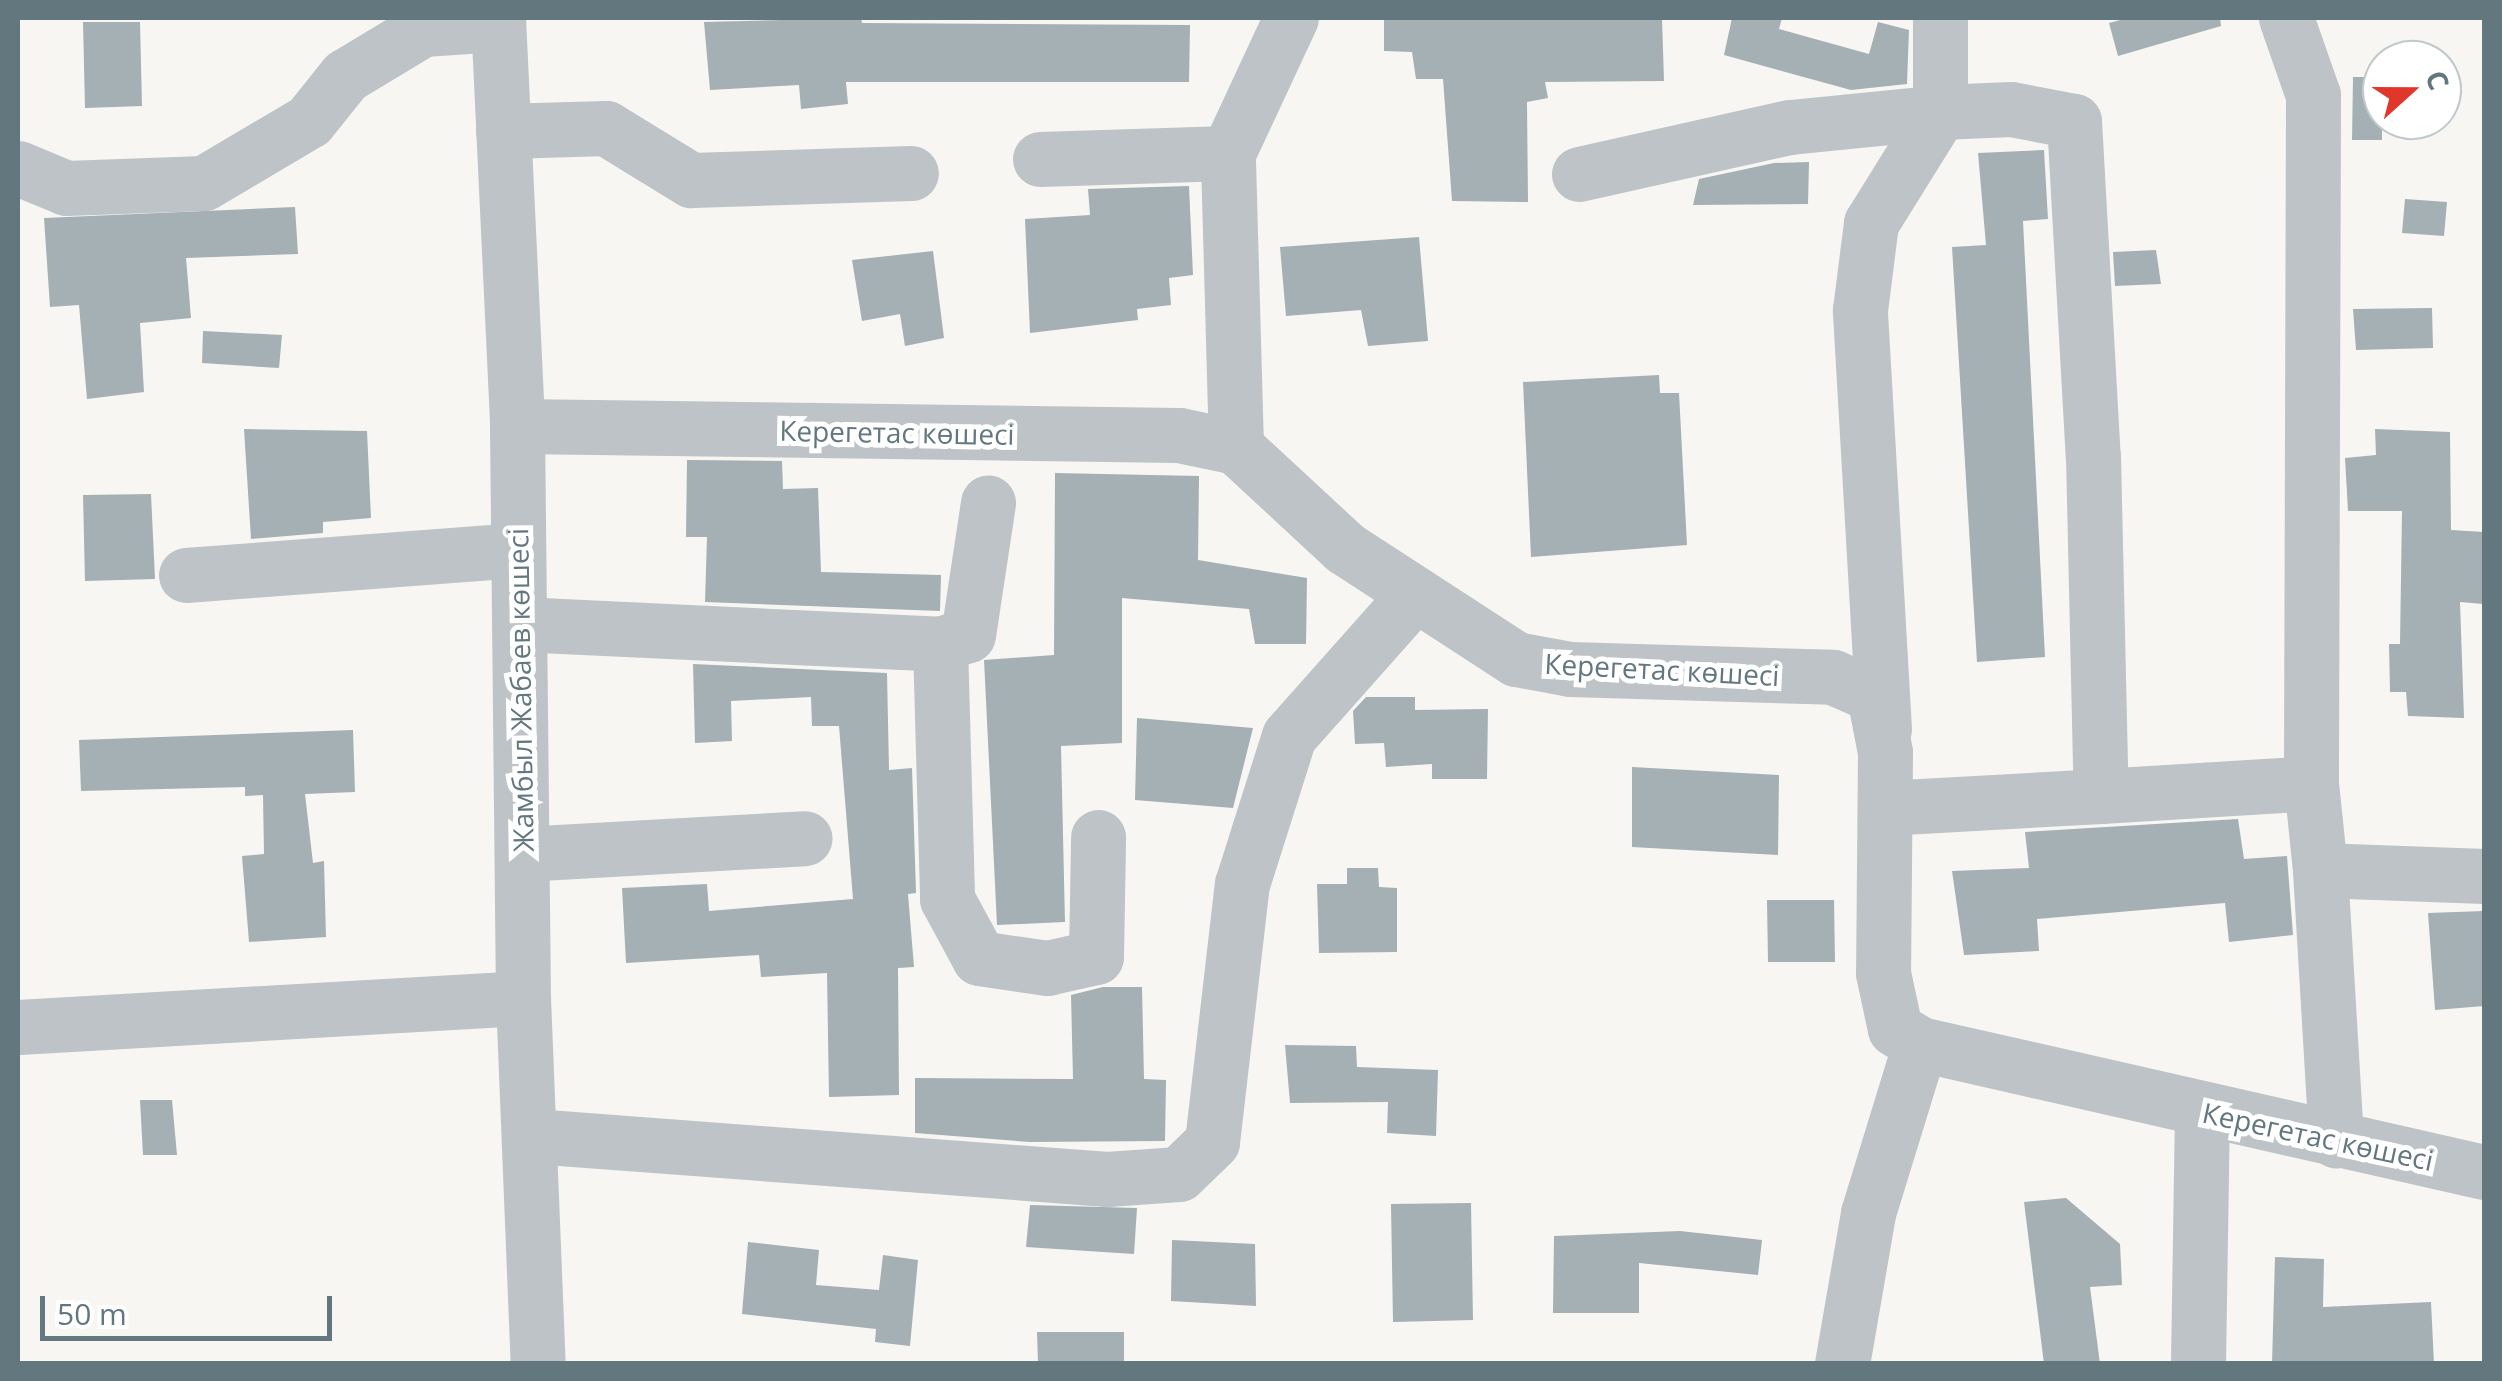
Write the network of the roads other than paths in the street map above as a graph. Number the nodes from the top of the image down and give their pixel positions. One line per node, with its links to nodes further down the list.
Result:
1 (1291, 18): 7 (street)
2 (1940, 18): 5 (street)
3 (2286, 18): 21 (street)
4 (498, 21): 6 (street, Жамбыл Жабаев көшесі); 9 (street)
5 (1940, 112): 11 (street); 20 (street); 22 (street)
6 (503, 131): 10 (street); 12 (street, Жамбыл Жабаев көшесі)
7 (1228, 153): 8 (street); 13 (street)
8 (1040, 159)
9 (18, 168)
10 (911, 173)
11 (1578, 174)
12 (517, 426): 13 (street, Керегетас көшесі); 15 (street, Жамбыл Жабаев көшесі)
13 (1236, 447): 17 (street, Керегетас көшесі)
14 (988, 503): 19 (street)
15 (518, 550): 16 (street); 18 (street, Жамбыл Жабаев көшесі)
16 (186, 576)
17 (1415, 594): 20 (street, Керегетас көшесі); 33 (street)
18 (519, 624): 19 (street); 26 (street, Жамбыл Жабаев көшесі)
19 (940, 644): 24 (street)
20 (1885, 752): 23 (street, Керегетас көшесі)
21 (2311, 783): 22 (street); 27 (street)
22 (2101, 796): 23 (street)
23 (1885, 808): 31 (street, Керегетас көшесі)
24 (1098, 837)
25 (805, 838): 26 (street)
26 (522, 854): 29 (street, Жамбыл Жабаев көшесі)
27 (2320, 870): 28 (street); 34 (street)
28 (2484, 876)
29 (523, 998): 30 (street); 33 (street, Жамбыл Жабаев көшесі)
30 (18, 1027)
31 (1920, 1044): 32 (street, Керегетас көшесі); 37 (street)
32 (2202, 1110): 34 (street, Керегетас көшесі); 38 (street)
33 (533, 1136): 36 (street, Жамбыл Жабаев көшесі)
34 (2336, 1140): 35 (street, Керегетас көшесі)
35 (2484, 1172)
36 (538, 1364)
37 (1842, 1364)
38 (2198, 1364)

